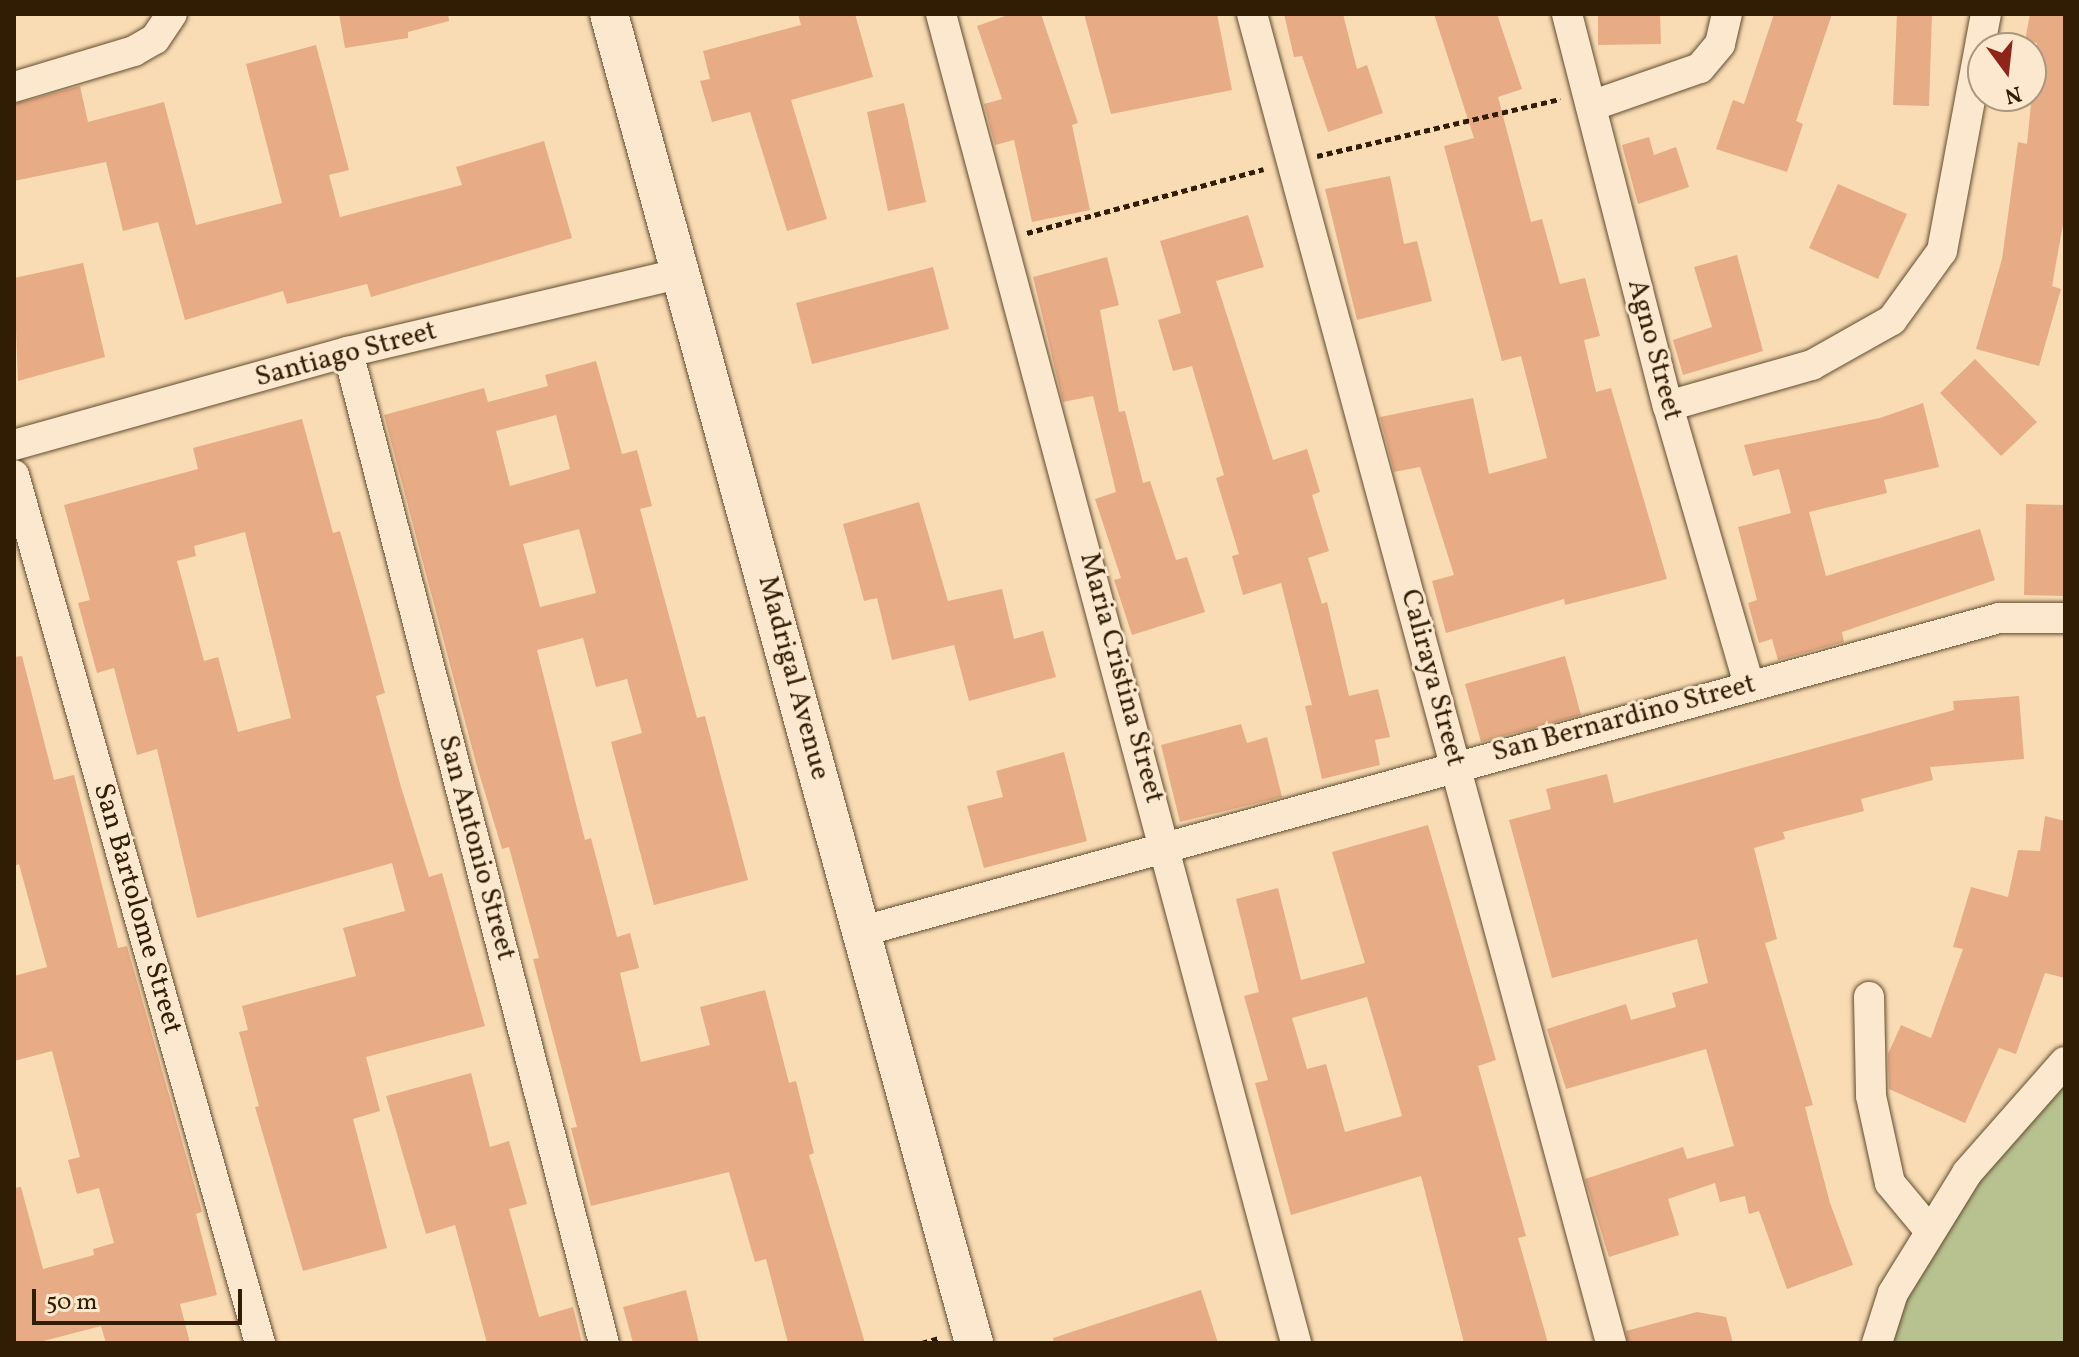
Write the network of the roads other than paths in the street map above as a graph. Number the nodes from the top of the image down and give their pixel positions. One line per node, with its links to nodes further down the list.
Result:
1 (172, 14): 8 (street)
2 (609, 14): 10 (street, Madrigal Avenue)
3 (941, 14): 18 (street, Maria Cristina Street)
4 (1252, 14): 17 (street, Caliraya Street)
5 (1567, 14): 9 (street, Agno Street)
6 (1727, 14): 9 (street)
7 (1986, 14): 12 (street)
8 (14, 87)
9 (1591, 106): 12 (street, Agno Street)
10 (681, 273): 11 (street, Santiago Street); 19 (street, Madrigal Avenue)
11 (348, 352): 13 (street, Santiago Street); 24 (street, San Antonio Street)
12 (1668, 406): 16 (street, Agno Street)
13 (14, 445)
14 (14, 475): 23 (street, San Bartolome Street)
15 (2065, 618): 16 (street, San Bernardino Street)
16 (1749, 685): 17 (street, San Bernardino Street)
17 (1456, 765): 18 (street, San Bernardino Street); 27 (street, Caliraya Street)
18 (1168, 851): 19 (street, San Bernardino Street); 26 (street, Maria Cristina Street)
19 (863, 931): 25 (street, Madrigal Avenue)
20 (1869, 997): 22 (street)
21 (2065, 1062): 22 (street)
22 (1929, 1230): 28 (street)
23 (260, 1343)
24 (604, 1343)
25 (974, 1343)
26 (1296, 1343)
27 (1611, 1343)
28 (1877, 1343)

